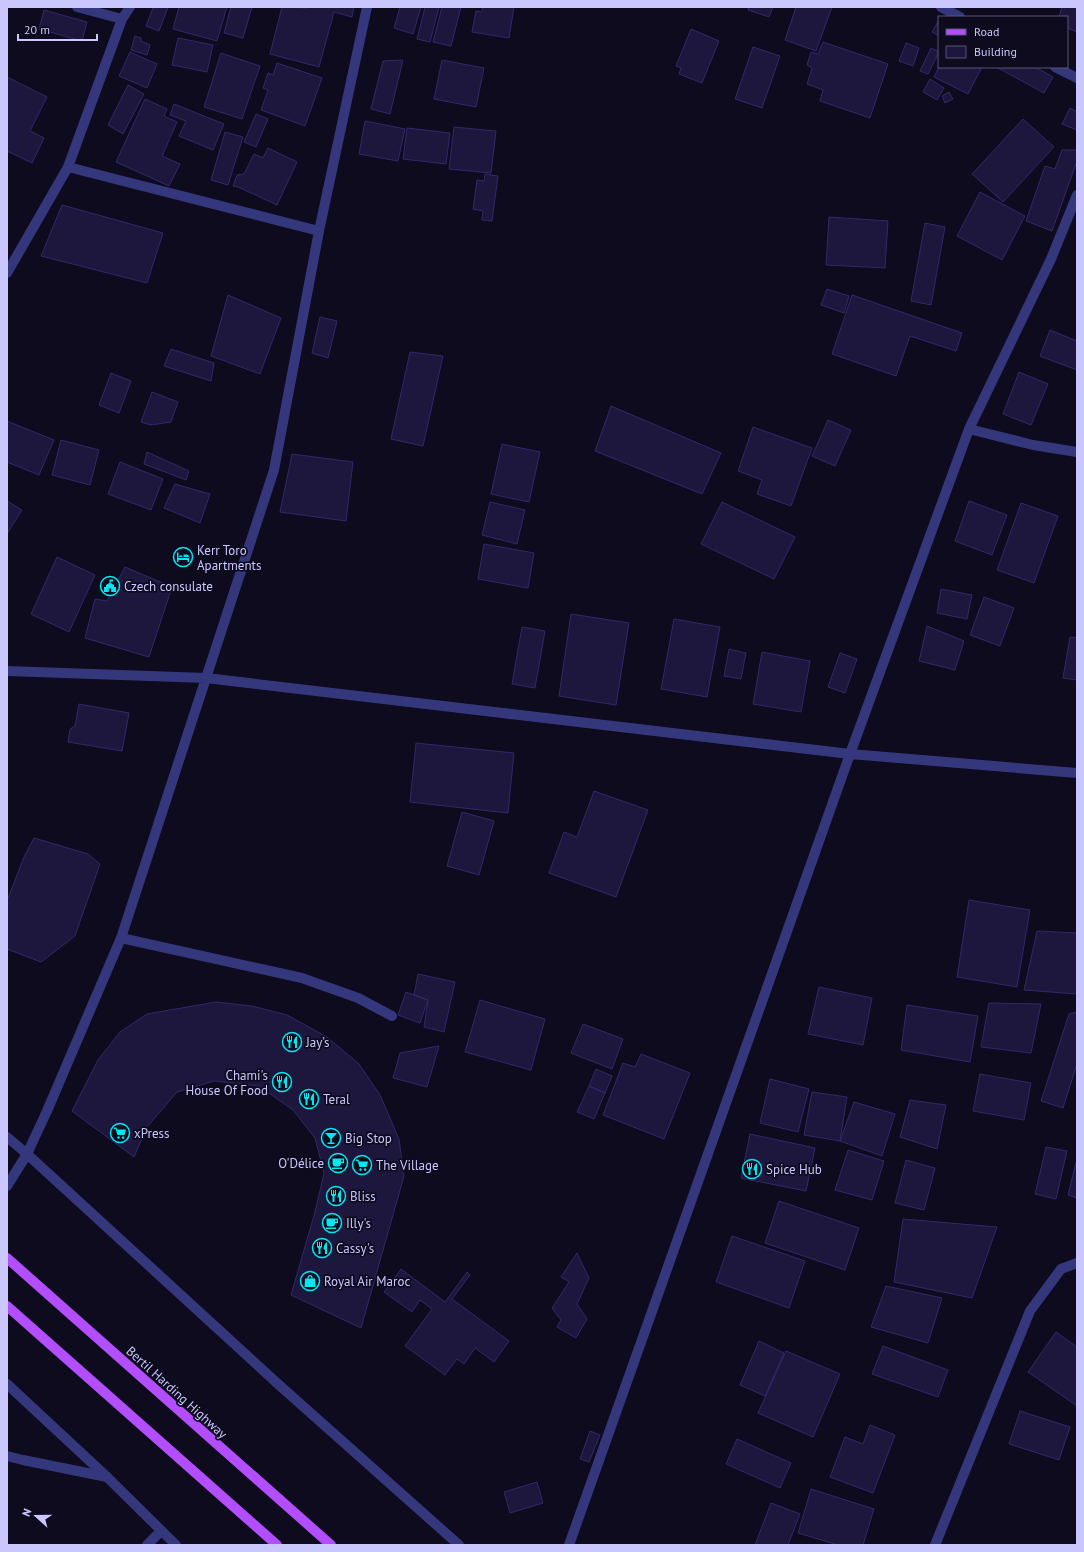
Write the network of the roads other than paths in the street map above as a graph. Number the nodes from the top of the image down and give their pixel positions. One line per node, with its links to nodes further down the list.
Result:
1 (77, 7): 6 (street)
2 (130, 7): 6 (street)
3 (367, 7): 11 (street)
4 (941, 7): 5 (street)
5 (958, 16)
6 (122, 19): 9 (street)
7 (1057, 68): 8 (street)
8 (1077, 78)
9 (68, 167): 11 (street); 12 (street)
10 (1077, 195): 13 (street)
11 (319, 231): 16 (street)
12 (7, 273)
13 (969, 429): 14 (street); 17 (street)
14 (1077, 452)
15 (7, 671): 16 (street)
16 (206, 678): 17 (street); 19 (street)
17 (850, 754): 18 (street); 36 (street)
18 (1077, 773)
19 (121, 938): 20 (street); 22 (street)
20 (392, 1016)
21 (7, 1137): 22 (street)
22 (27, 1154): 23 (street); 35 (street)
23 (7, 1186)
24 (7, 1258): 34 (main road, Bertil Harding Highway)
25 (1077, 1263): 37 (street)
26 (7, 1306): 33 (main road)
27 (7, 1384): 29 (street)
28 (7, 1456): 29 (street)
29 (107, 1477): 30 (street)
30 (161, 1531): 31 (street); 32 (street)
31 (147, 1545)
32 (176, 1545)
33 (277, 1545)
34 (331, 1545)
35 (459, 1545)
36 (569, 1545)
37 (935, 1545)

